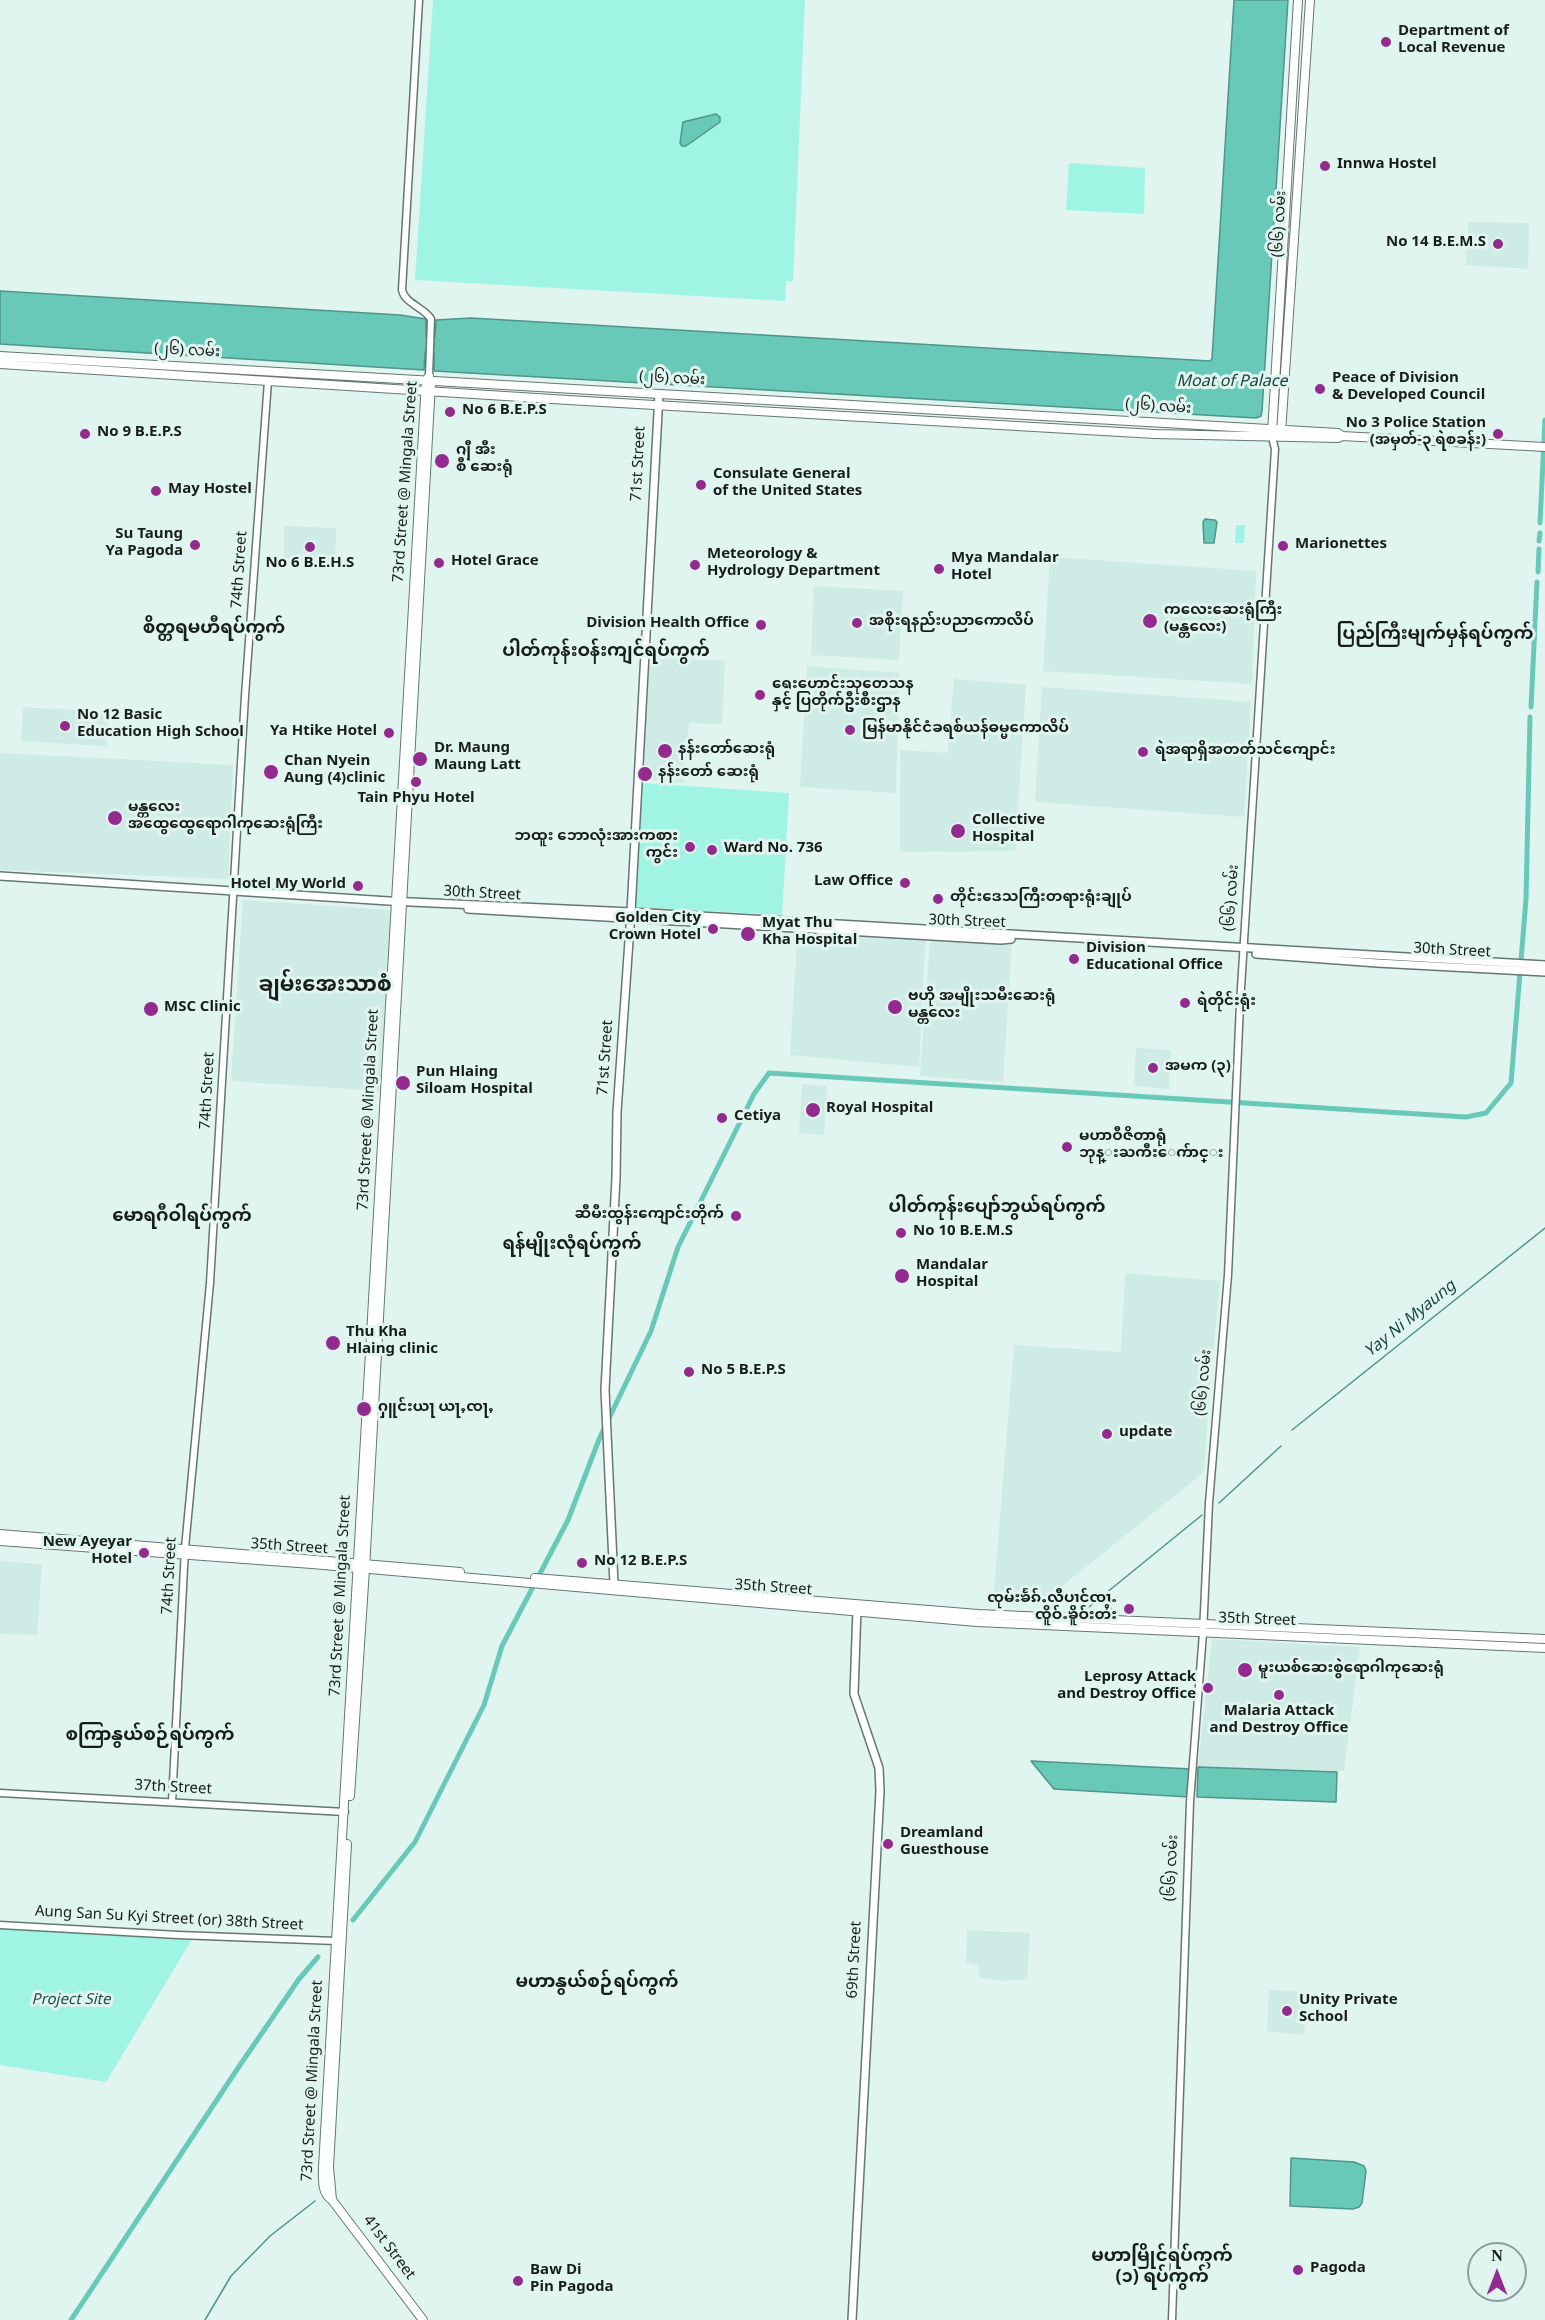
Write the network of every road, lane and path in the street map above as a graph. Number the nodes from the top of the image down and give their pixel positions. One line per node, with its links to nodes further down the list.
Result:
1 (419, 0): 6 (street)
2 (1298, 0): 11 (main road, (၆၆) လမ်း)
3 (1310, 0): 12 (main road, (၆၆) လမ်း)
4 (0, 356): 6 (main road, (၂၆) လမ်း)
5 (0, 364): 7 (main road, (၂၆) လမ်း)
6 (429, 377): 8 (main road, 73rd Street @ Mingala Street); 9 (main road, (၂၆) လမ်း)
7 (268, 381): 8 (main road, (၂၆) လမ်း); 16 (street, 74th Street)
8 (429, 391): 10 (main road, (၂၆) လမ်း); 17 (main road, 73rd Street @ Mingala Street)
9 (659, 394): 10 (main road, 71st Street); 11 (main road, (၂၆) လမ်း)
10 (658, 405): 11 (main road, (၂၆) လမ်း); 18 (main road, 71st Street)
11 (1272, 433): 12 (main road, (၂၆) လမ်း); 14 (street, (၆၆) လမ်း)
12 (1281, 434): 13 (main road, (၂၆) လမ်း); 14 (street, (၆၆) လမ်း)
13 (1543, 447)
14 (1275, 449): 19 (street, (၆၆) လမ်း)
15 (0, 876): 16 (main road, 30th Street)
16 (234, 890): 17 (main road, 30th Street); 26 (street, 74th Street)
17 (398, 902): 18 (main road, 30th Street); 27 (main road, 73rd Street @ Mingala Street)
18 (630, 915): 19 (main road, 30th Street); 29 (main road, 71st Street)
19 (1244, 951): 21 (main road, 30th Street); 31 (street, (၆၆) လမ်း)
20 (1545, 965): 21 (main road, 30th Street)
21 (1520, 967): 22 (main road, 30th Street)
22 (1545, 972)
23 (0, 1534): 25 (main road, 35th Street)
24 (0, 1541): 25 (main road, 35th Street)
25 (114, 1547): 26 (main road, 35th Street)
26 (185, 1551): 27 (main road, 35th Street); 35 (street, 74th Street)
27 (362, 1565): 28 (main road, 35th Street); 36 (main road, 73rd Street @ Mingala Street); 39 (main road, 73rd Street @ Mingala Street)
28 (573, 1584): 29 (main road, 35th Street); 30 (main road, 35th Street)
29 (614, 1584): 30 (main road, 35th Street)
30 (857, 1607): 31 (main road, 35th Street); 42 (main road, 69th Street)
31 (1203, 1629): 32 (main road, 35th Street); 33 (main road, 35th Street); 43 (street, (၆၆) လမ်း)
32 (1545, 1638)
33 (1545, 1648)
34 (0, 1793): 35 (street, 37th Street)
35 (172, 1802): 36 (street, 37th Street)
36 (345, 1812): 38 (main road, 73rd Street @ Mingala Street)
37 (0, 1925): 38 (street, Aung San Su Kyi Street (or) 38th Street)
38 (336, 1941): 39 (main road, 73rd Street @ Mingala Street)
39 (328, 2131): 40 (main road, 73rd Street @ Mingala Street)
40 (330, 2198): 41 (main road, 41st Street)
41 (423, 2320)
42 (852, 2320)
43 (1172, 2320)

